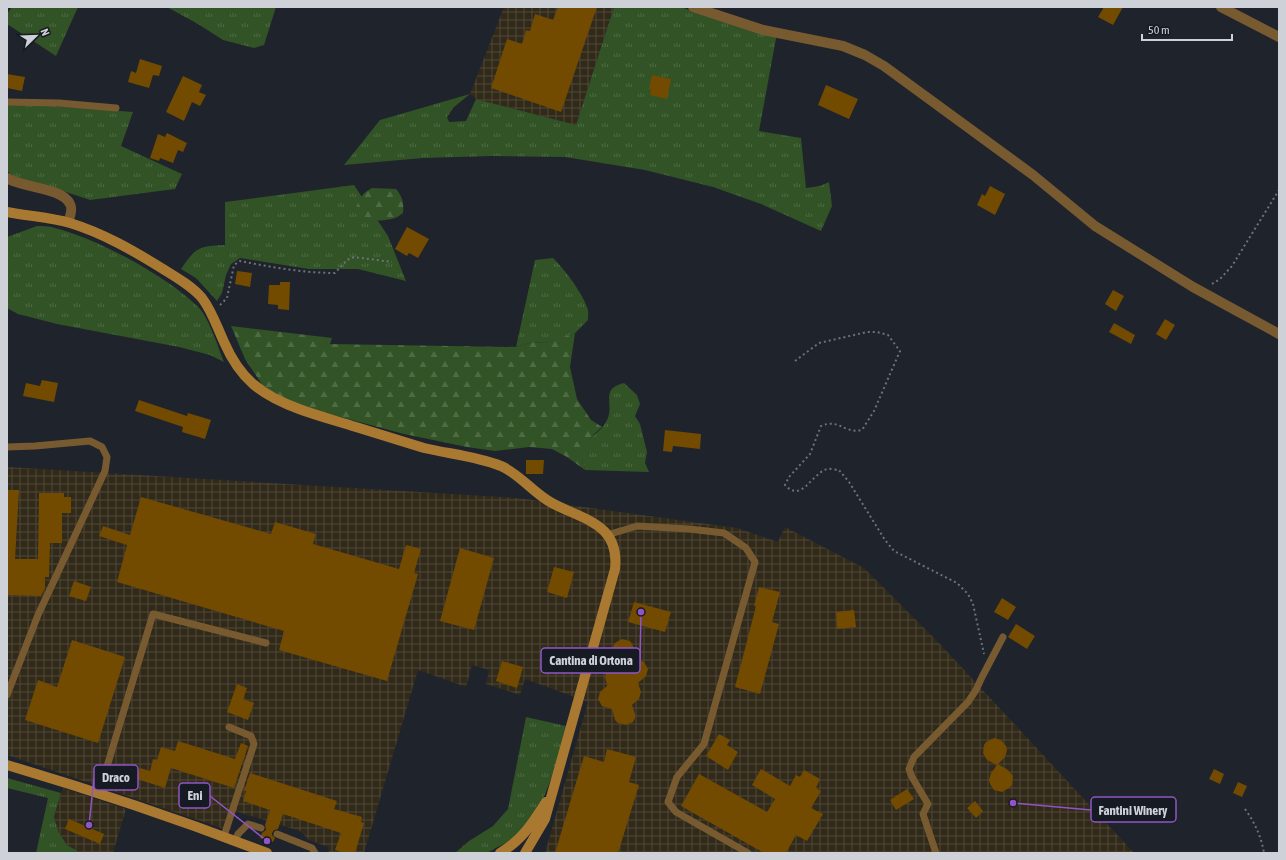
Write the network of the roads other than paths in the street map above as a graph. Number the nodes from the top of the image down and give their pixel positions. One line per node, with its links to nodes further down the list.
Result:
1 (693, 7): 9 (street)
2 (1221, 7): 3 (street)
3 (1279, 37)
4 (7, 102): 5 (lane)
5 (116, 108)
6 (7, 178): 8 (street)
7 (7, 212): 8 (main road)
8 (68, 222): 11 (main road)
9 (1279, 334)
10 (7, 447): 14 (lane)
11 (607, 535): 18 (main road); 27 (lane)
12 (1004, 637): 28 (lane)
13 (266, 643): 17 (lane)
14 (7, 695)
15 (229, 727): 21 (lane)
16 (7, 765): 17 (main road)
17 (100, 793): 21 (main road)
18 (551, 794): 25 (main road); 26 (main road)
19 (261, 828): 22 (lane)
20 (277, 834): 24 (lane)
21 (224, 836): 22 (main road)
22 (235, 841): 23 (main road)
23 (267, 853)
24 (315, 853)
25 (500, 853)
26 (525, 853)
27 (748, 853)
28 (936, 853)

